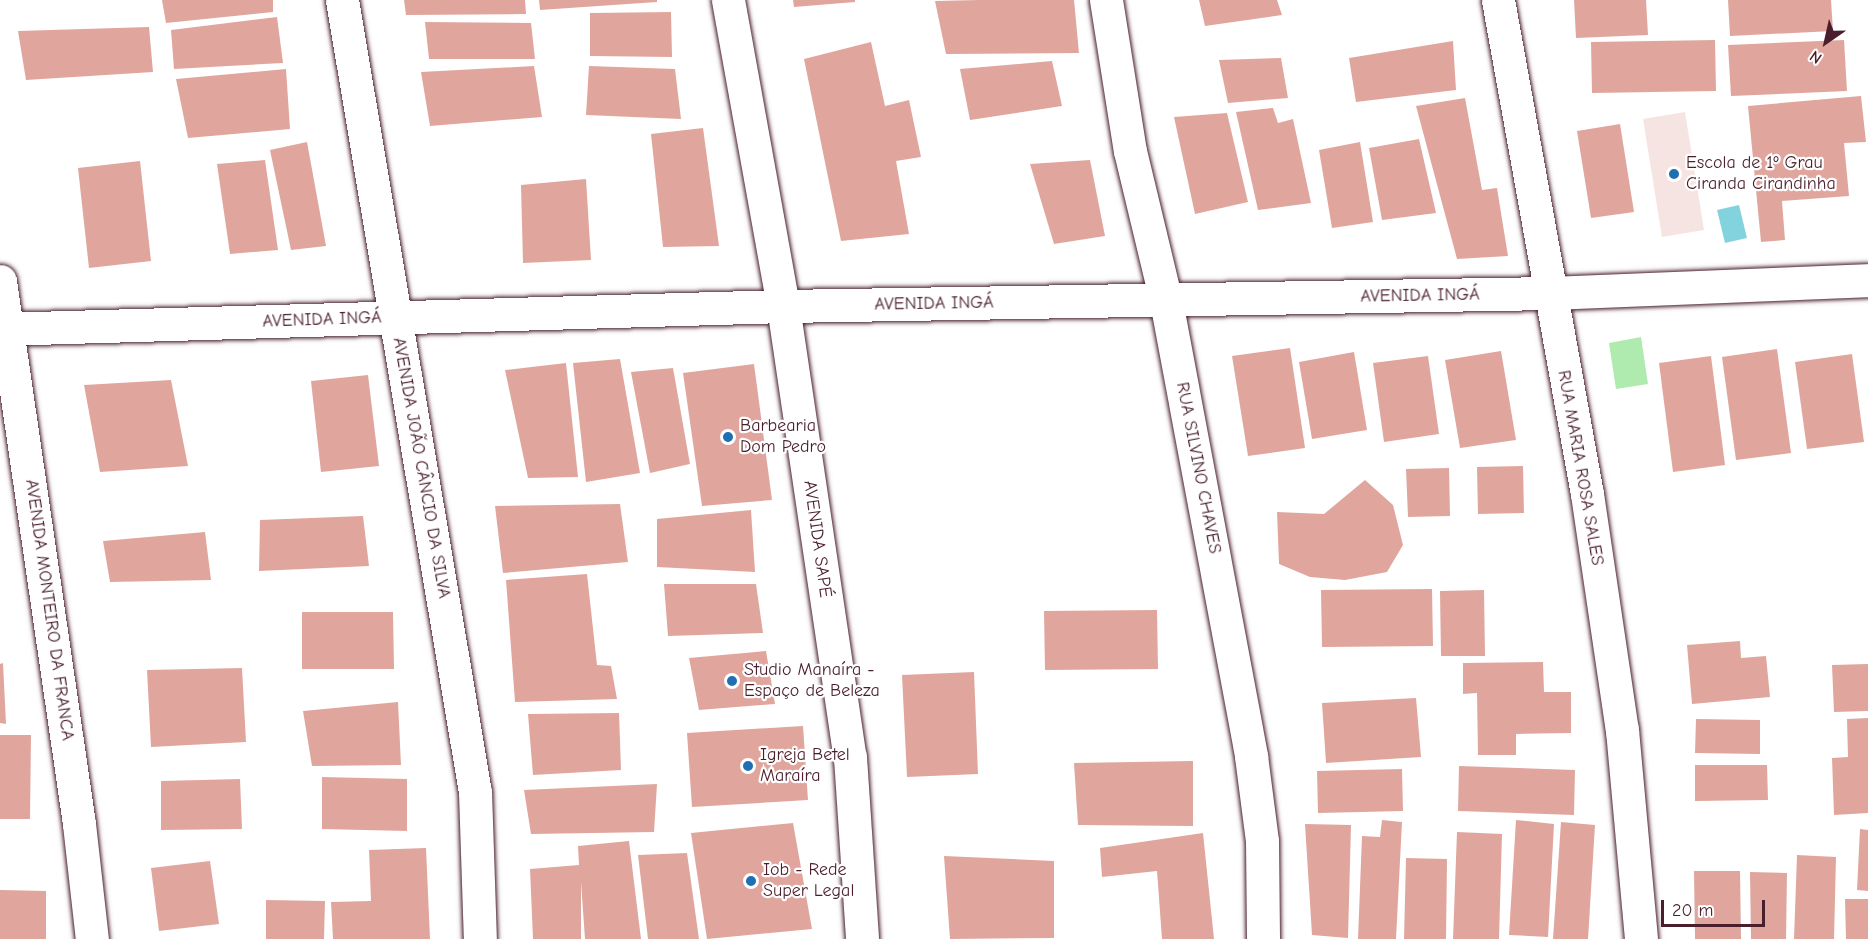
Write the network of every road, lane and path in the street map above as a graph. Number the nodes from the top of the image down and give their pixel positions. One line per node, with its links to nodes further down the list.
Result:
1 (342, 0): 10 (street, AVENIDA JOÃO CÂNCIO DA SILVA)
2 (728, 0): 9 (street, AVENIDA SAPÉ)
3 (1106, 0): 8 (street, RUA SILVINO CHAVES)
4 (1498, 0): 7 (street, RUA MARIA ROSA SALES)
5 (1868, 280): 7 (street, AVENIDA INGÁ)
6 (0, 281): 11 (street, AVENIDA MONTEIRO DA FRANCA)
7 (1548, 293): 8 (street, AVENIDA INGÁ); 16 (street, RUA MARIA ROSA SALES)
8 (1166, 301): 9 (street, AVENIDA INGÁ); 15 (street, RUA SILVINO CHAVES)
9 (783, 306): 10 (street, AVENIDA INGÁ); 14 (street, AVENIDA SAPÉ)
10 (395, 317): 11 (street, AVENIDA INGÁ); 13 (street, AVENIDA JOÃO CÂNCIO DA SILVA)
11 (4, 329): 12 (street, AVENIDA MONTEIRO DA FRANCA)
12 (92, 939)
13 (480, 939)
14 (862, 939)
15 (1263, 939)
16 (1641, 939)

